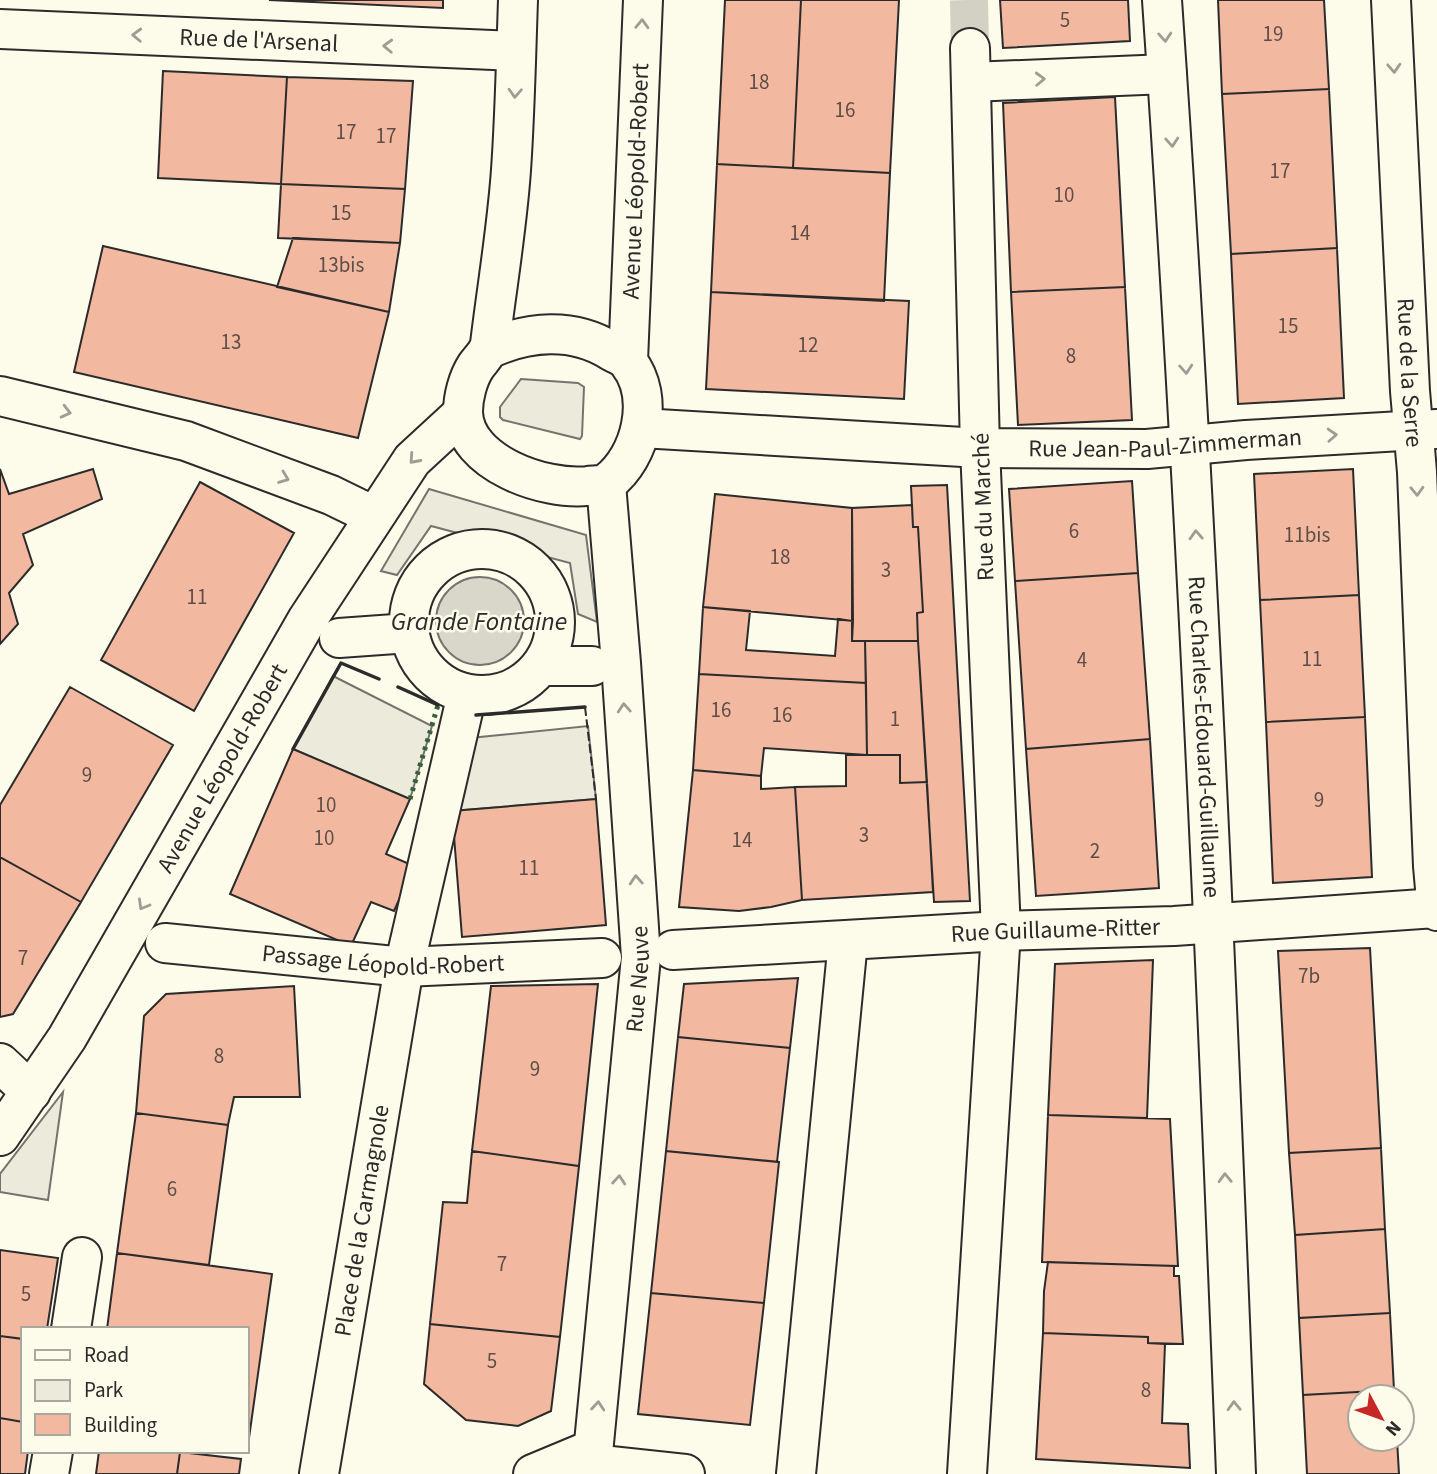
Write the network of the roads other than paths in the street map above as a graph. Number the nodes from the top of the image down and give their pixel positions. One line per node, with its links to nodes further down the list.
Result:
1 (518, 0): 6 (street)
2 (643, 0): 9 (street, Avenue Léopold-Robert, one-way to 2)
3 (1162, 0): 7 (street, Rue Charles-Edouard-Guillaume, one-way to 7)
4 (1391, 0): 13 (street, Rue de la Serre, one-way to 13)
5 (0, 29): 6 (street, Rue de l'Arsenal, one-way to 5)
6 (516, 51): 8 (street, one-way to 8)
7 (1167, 74): 14 (street, Rue Charles-Edouard-Guillaume, one-way to 14); 15 (street, Rue du Marché, one-way to 7)
8 (489, 349): 9 (street); 11 (street)
9 (628, 361): 12 (street)
10 (0, 396): 17 (street, one-way to 17)
11 (463, 413): 16 (street); 17 (street, Avenue Léopold-Robert, one-way to 17)
12 (641, 428): 15 (street, Rue Jean-Paul-Zimmerman); 16 (street)
13 (1425, 429): 14 (street, Rue Jean-Paul-Zimmerman, one-way to 13); 23 (street, Rue de la Serre, one-way to 23)
14 (1191, 444): 15 (street, Rue Jean-Paul-Zimmerman); 24 (street, Rue Charles-Edouard-Guillaume, one-way to 14)
15 (980, 448): 25 (street, Rue du Marché)
16 (606, 484): 37 (street, Rue Neuve, one-way to 16)
17 (374, 516): 32 (street, Avenue Léopold-Robert, one-way to 32)
18 (409, 633): 19 (street); 20 (street); 22 (street)
19 (340, 638)
20 (541, 666): 21 (street); 22 (street)
21 (592, 666)
22 (467, 694): 30 (street, Place de la Carmagnole)
23 (1437, 909): 24 (street, Rue Guillaume-Ritter)
24 (1215, 923): 25 (street, Rue Guillaume-Ritter); 44 (street, Rue Charles-Edouard-Guillaume, one-way to 24)
25 (1001, 931): 26 (street, Rue Guillaume-Ritter); 43 (street, Rue du Marché)
26 (848, 941): 28 (street, Rue Guillaume-Ritter); 42 (street)
27 (165, 943): 30 (street, Passage Léopold-Robert)
28 (673, 950)
29 (602, 958): 30 (street, Passage Léopold-Robert)
30 (404, 967): 39 (street, Place de la Carmagnole)
31 (0, 1063): 32 (street)
32 (32, 1093): 33 (street, Avenue Léopold-Robert)
33 (0, 1136)
34 (82, 1257): 35 (street)
35 (71, 1327)
36 (52, 1453): 38 (street)
37 (592, 1462): 40 (street); 41 (street)
38 (49, 1474)
39 (319, 1474)
40 (533, 1474)
41 (685, 1474)
42 (796, 1474)
43 (967, 1474)
44 (1236, 1474)

